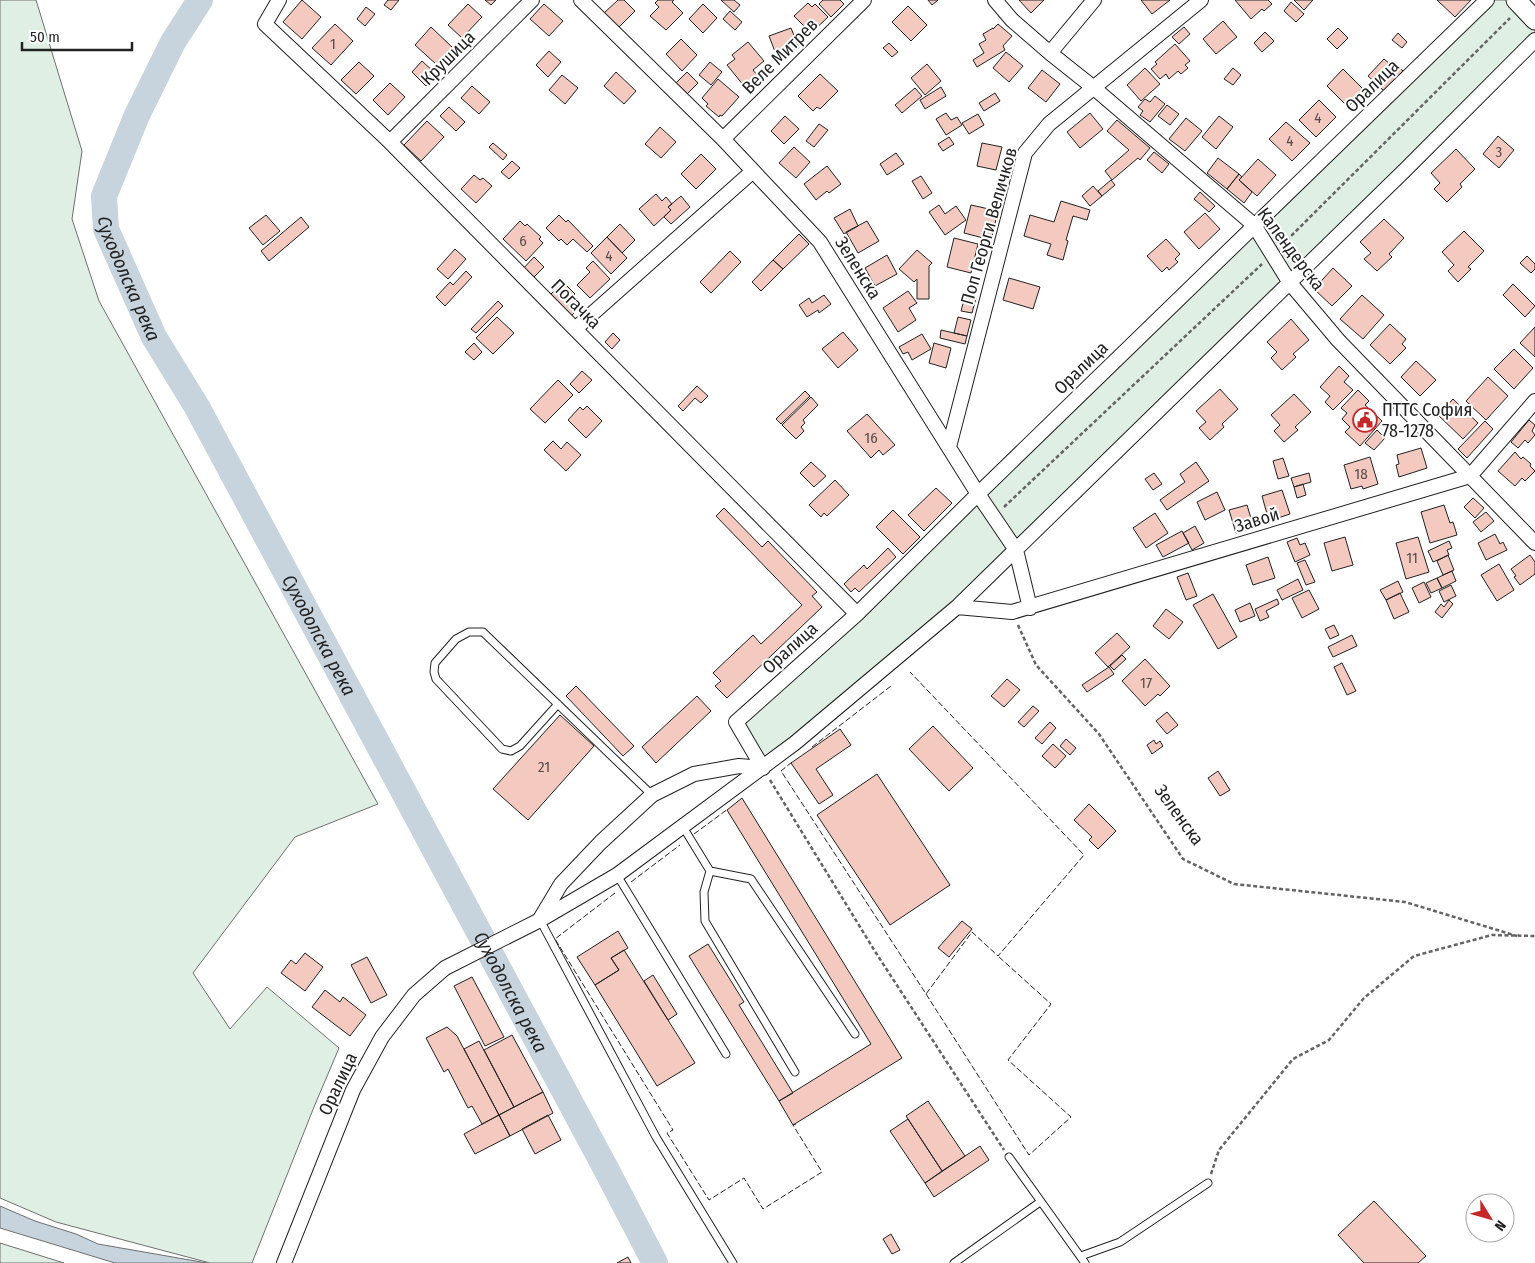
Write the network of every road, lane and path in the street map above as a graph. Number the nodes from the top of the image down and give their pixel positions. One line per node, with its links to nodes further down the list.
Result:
1 (278, 0): 13 (street, Погачка)
2 (532, 0): 13 (street, Крушица)
3 (581, 0): 12 (street, Зеленска)
4 (864, 0): 12 (street, Веле Митрев)
5 (994, 0): 10 (street, Календерска)
6 (1094, 0): 10 (street)
7 (1201, 0): 11 (street, Поп Георги Величков)
8 (1487, 0): 15 (street, Оралица)
9 (1535, 40): 16 (street)
10 (1050, 53): 11 (street, Календерска)
11 (1094, 88): 15 (street, Календерска); 19 (street, Поп Георги Величков)
12 (723, 139): 14 (street, Зеленска)
13 (390, 142): 17 (street, Погачка)
14 (753, 170): 17 (street); 19 (street, Зеленска)
15 (1254, 225): 16 (street, Календерска); 21 (street, Оралица)
16 (1290, 283): 20 (street, Календерска); 23 (street)
17 (575, 330): 27 (street, Погачка)
18 (1535, 401): 20 (street)
19 (949, 447): 21 (street, Зеленска)
20 (1470, 476): 22 (street, Календерска); 25 (street, Завой)
21 (978, 494): 23 (street, Зеленска); 27 (street, Оралица)
22 (1535, 543)
23 (1016, 550): 24 (street); 25 (street, Зеленска)
24 (957, 607): 26 (street, Завой); 29 (street)
25 (1030, 608): 26 (street, Завой)
26 (1012, 612): 35 (path, Зеленска)
27 (857, 614): 29 (street, Оралица)
28 (558, 704): 28 (lane); 30 (lane)
29 (763, 768): 30 (street); 31 (street); 40 (path)
30 (652, 795): 34 (street)
31 (683, 827): 32 (lane); 33 (street)
32 (710, 871): 37 (lane); 39 (lane)
33 (617, 876): 34 (street); 38 (lane)
34 (540, 920): 44 (street, Оралица); 45 (lane)
35 (1517, 936): 36 (path); 41 (path)
36 (1535, 936)
37 (855, 1034)
38 (726, 1054)
39 (795, 1072)
40 (1008, 1157): 42 (lane)
41 (1208, 1183): 43 (lane)
42 (1040, 1202): 43 (lane); 46 (lane)
43 (1081, 1256): 47 (lane)
44 (284, 1263)
45 (734, 1263)
46 (954, 1263)
47 (1085, 1263)

